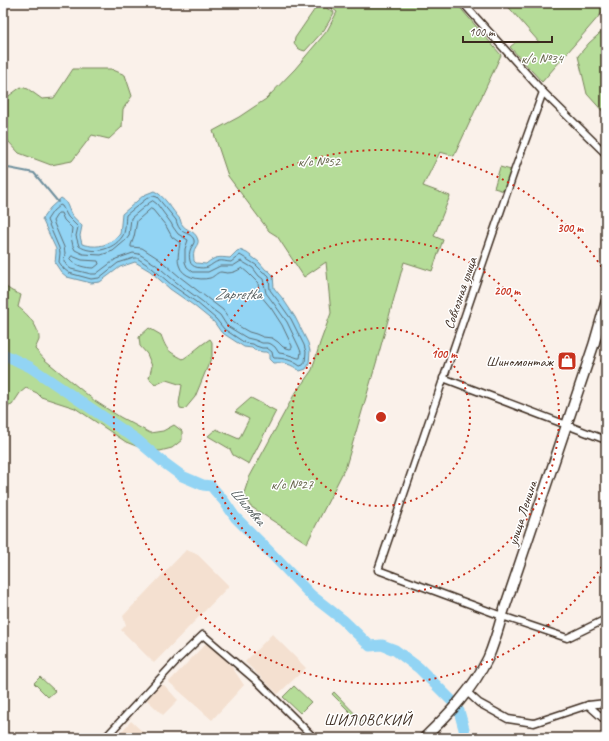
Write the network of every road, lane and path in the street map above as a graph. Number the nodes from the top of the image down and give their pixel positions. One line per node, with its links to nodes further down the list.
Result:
1 (463, 3): 2 (street)
2 (543, 92): 3 (street); 5 (street, Совхозная улица)
3 (606, 154)
4 (606, 302): 6 (street, улица Ленина)
5 (443, 378): 6 (street); 8 (street, Совхозная улица)
6 (566, 425): 7 (street); 8 (street, улица Ленина)
7 (606, 440)
8 (502, 616): 9 (street); 10 (street, улица Ленина)
9 (606, 618)
10 (465, 694): 12 (street); 14 (street, улица Ленина)
11 (606, 704): 12 (street)
12 (588, 705): 13 (street)
13 (606, 721)
14 (430, 736)
15 (105, 738): 16 (street)
16 (314, 738)

